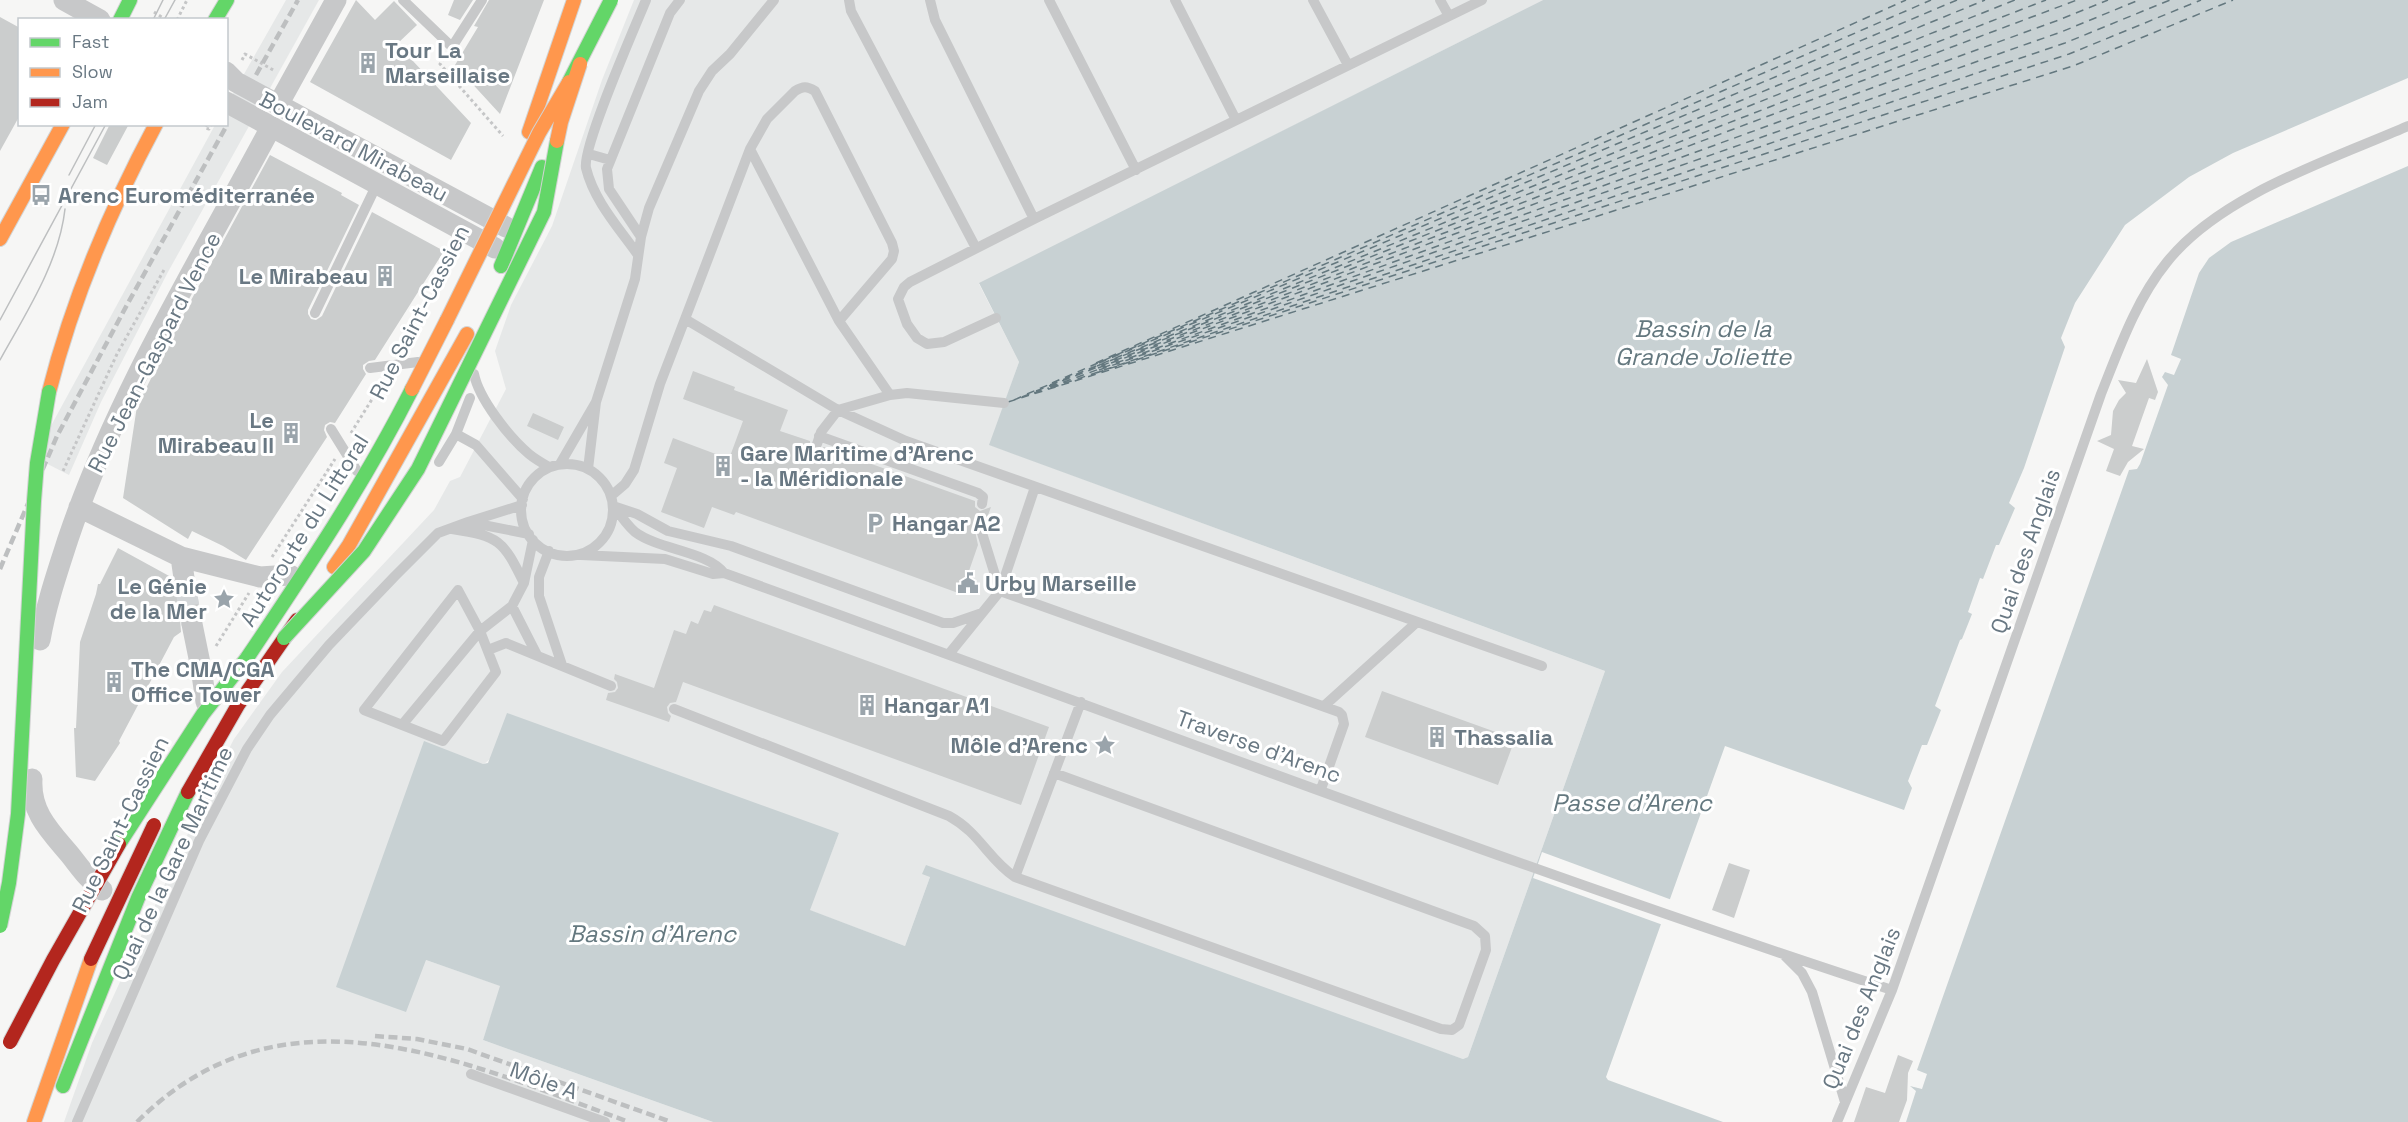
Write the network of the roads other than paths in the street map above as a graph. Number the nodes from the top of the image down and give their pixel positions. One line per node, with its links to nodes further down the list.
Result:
1 (64, 0): 20 (street)
2 (130, 0): 21 (main road)
3 (226, 0): 22 (main road)
4 (336, 0): 27 (street)
5 (403, 0): 6 (lane)
6 (482, 0)
7 (574, 0): 38 (main road, Rue Saint-Cassien)
8 (609, 0): 23 (main road, Autoroute du Littoral, bridge); 40 (main road)
9 (646, 0): 34 (lane)
10 (680, 0): 35 (lane)
11 (774, 0): 41 (lane)
12 (849, 0): 44 (lane)
13 (930, 0): 39 (lane)
14 (1049, 0): 36 (lane)
15 (1175, 0): 28 (lane)
16 (1313, 0): 24 (lane)
17 (1440, 0): 19 (lane)
18 (1482, 0): 19 (lane)
19 (1449, 16): 24 (lane)
20 (96, 18)
21 (121, 18)
22 (216, 18)
23 (580, 64): 92 (main road, bridge); 96 (main road, Autoroute du Littoral, bridge)
24 (1348, 64): 28 (lane)
25 (228, 74): 27 (street, Boulevard Mirabeau)
26 (228, 103): 32 (street, Boulevard Mirabeau)
27 (278, 105): 38 (street, Boulevard Mirabeau)
28 (1236, 120): 36 (lane)
29 (62, 126): 42 (main road)
30 (155, 126): 115 (main road, bridge)
31 (2408, 126): 117 (lane, Quai des Anglais)
32 (271, 127): 37 (street, Boulevard Mirabeau); 72 (street, Rue Jean-Gaspard Vence)
33 (750, 149): 51 (lane); 52 (lane); 52 (lane)
34 (589, 153): 35 (lane); 46 (lane)
35 (610, 160): 41 (lane)
36 (1136, 170): 39 (lane)
37 (377, 184): 43 (street, Boulevard Mirabeau); 48 (lane)
38 (490, 219): 40 (street, Boulevard Mirabeau); 43 (main road, Rue Saint-Cassien)
39 (1034, 219): 44 (lane)
40 (516, 232): 45 (main road)
41 (641, 237): 46 (lane)
42 (0, 239)
43 (480, 240): 45 (street, Boulevard Mirabeau); 54 (main road, Rue Saint-Cassien)
44 (976, 249): 50 (lane)
45 (507, 254): 47 (main road)
46 (638, 255): 58 (lane)
47 (495, 280)
48 (315, 313)
49 (476, 318): 53 (main road)
50 (996, 318)
51 (685, 319): 60 (lane); 69 (lane)
52 (839, 321): 57 (lane)
53 (466, 337): 56 (lane); 92 (main road)
54 (418, 362): 55 (lane); 66 (main road, Rue Saint-Cassien)
55 (370, 368)
56 (476, 384): 62 (lane); 64 (lane)
57 (890, 394): 59 (lane); 60 (lane)
58 (596, 402): 63 (lane); 65 (lane)
59 (1004, 403)
60 (838, 410): 68 (lane); 71 (lane)
61 (332, 429): 66 (lane)
62 (456, 434): 67 (lane); 70 (lane)
63 (560, 464): 64 (lane); 65 (lane)
64 (549, 467): 70 (lane)
65 (588, 469): 69 (lane)
66 (357, 471): 83 (main road, Rue Saint-Cassien)
67 (431, 474)
68 (1035, 487): 86 (lane); 89 (lane)
69 (612, 501): 78 (lane); 80 (lane, Traverse d'Arenc); 88 (lane)
70 (522, 502): 73 (lane, Quai de la Gare Maritime); 76 (lane)
71 (982, 504)
72 (79, 507): 79 (street); 109 (street, Rue Jean-Gaspard Vence)
73 (468, 522): 74 (lane, Quai de la Gare Maritime); 76 (lane)
74 (452, 528): 84 (lane); 124 (lane, Quai de la Gare Maritime)
75 (982, 533): 86 (lane)
76 (531, 537): 77 (lane); 84 (lane)
77 (549, 551): 78 (lane); 97 (lane)
78 (575, 555): 81 (lane, Traverse d'Arenc)
79 (181, 557): 83 (street); 85 (street)
80 (701, 559): 81 (lane); 82 (lane, Traverse d'Arenc)
81 (675, 561): 82 (lane, Traverse d'Arenc)
82 (724, 573): 94 (lane, Traverse d'Arenc)
83 (290, 575): 100 (main road, Rue Saint-Cassien)
84 (524, 583): 87 (lane)
85 (185, 585)
86 (1000, 591): 88 (lane); 102 (lane)
87 (512, 606): 91 (lane); 95 (lane)
88 (982, 614): 94 (lane)
89 (1417, 622): 98 (lane); 102 (lane)
90 (192, 624): 100 (street)
91 (480, 631): 93 (lane); 104 (lane); 104 (lane)
92 (289, 642): 112 (main road)
93 (488, 650): 95 (lane); 104 (lane)
94 (949, 654): 101 (lane, Traverse d'Arenc)
95 (537, 655): 97 (lane)
96 (247, 658): 107 (main road, bridge); 119 (main road, Autoroute du Littoral, bridge)
97 (562, 665): 99 (lane)
98 (1542, 666)
99 (611, 686)
100 (206, 702): 110 (main road, Rue Saint-Cassien)
101 (1081, 702): 105 (lane); 106 (lane, Traverse d'Arenc)
102 (1324, 706): 106 (lane)
103 (674, 709): 111 (lane)
104 (402, 725)
105 (1054, 773): 111 (lane); 111 (lane)
106 (1321, 789): 116 (lane, Traverse d'Arenc)
107 (172, 792)
108 (161, 812): 123 (main road, bridge)
109 (71, 856): 110 (street); 113 (street, Rue Jean-Gaspard Vence)
110 (118, 869): 112 (street); 113 (main road, Rue Saint-Cassien)
111 (1015, 877)
112 (147, 880): 114 (main road)
113 (106, 894): 114 (street, Rue Jean-Gaspard Vence); 118 (main road, Rue Saint-Cassien)
114 (131, 913): 121 (main road)
115 (0, 926)
116 (1782, 954): 117 (lane, Traverse d'Arenc); 122 (lane, Traverse d'Arenc)
117 (1892, 990): 122 (lane, Quai des Anglais)
118 (56, 1016)
119 (5, 1052)
120 (471, 1074): 125 (lane, Môle A)
121 (58, 1101)
122 (1845, 1102): 126 (lane, Quai des Anglais)
123 (34, 1122)
124 (77, 1122)
125 (605, 1122)
126 (1837, 1122)

